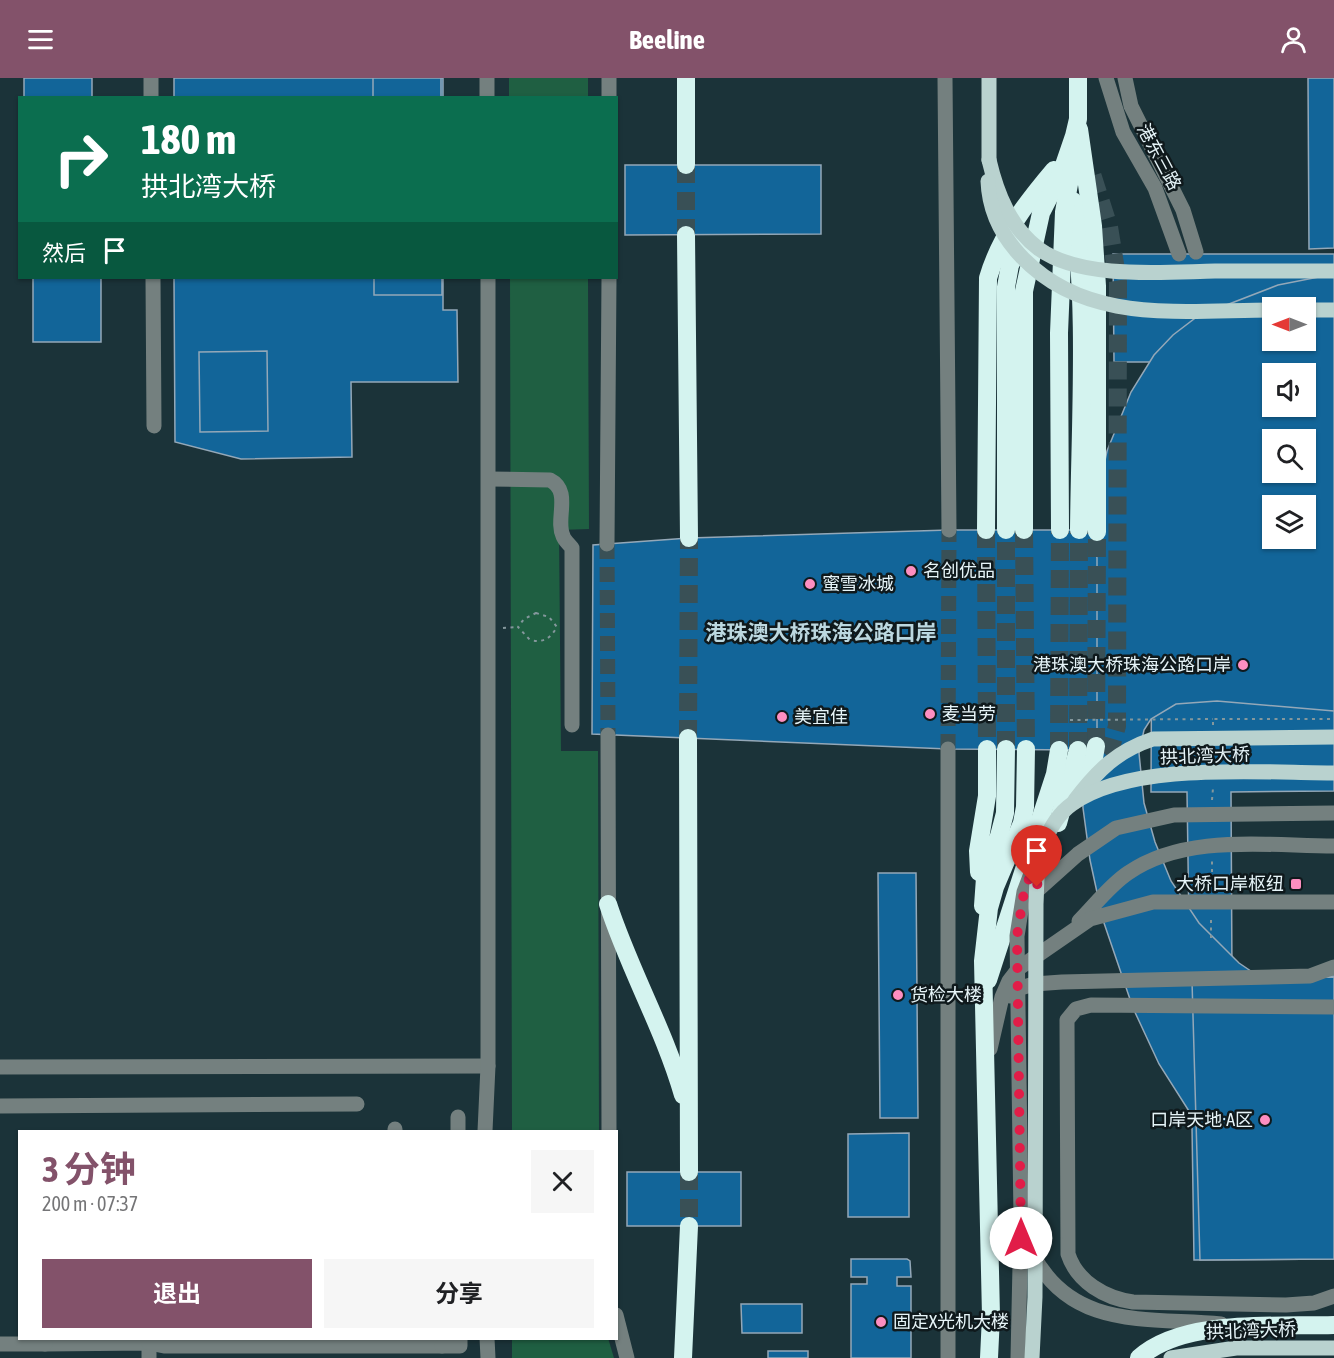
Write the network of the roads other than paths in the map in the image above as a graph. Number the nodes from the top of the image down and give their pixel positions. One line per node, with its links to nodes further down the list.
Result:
1 (151, 78): 10 (street)
2 (487, 78): 11 (street)
3 (609, 78): 12 (street)
4 (686, 78): 16 (highway)
5 (945, 78): 30 (street)
6 (989, 78): 15 (main road)
7 (1078, 78): 13 (highway)
8 (1106, 78): 20 (street, 港东三路)
9 (1125, 78): 19 (street)
10 (151, 96)
11 (487, 96)
12 (609, 96)
13 (1078, 118): 14 (highway); 17 (highway); 17 (highway)
14 (1069, 153): 31 (highway); 32 (highway)
15 (988, 160): 21 (main road, bridge); 25 (main road, bridge)
16 (686, 165)
17 (1070, 181): 33 (highway)
18 (686, 235): 34 (highway)
19 (1196, 252)
20 (1179, 254)
21 (1334, 271)
22 (153, 279): 28 (street)
23 (488, 279): 29 (street)
24 (609, 279): 35 (street)
25 (1262, 310)
26 (1316, 310): 27 (main road)
27 (1334, 310)
28 (154, 426)
29 (489, 479): 36 (street); 62 (street)
30 (950, 530)
31 (986, 530)
32 (1015, 530)
33 (1060, 530)
34 (688, 538)
35 (607, 544)
36 (572, 725)
37 (608, 735): 55 (street)
38 (1334, 737): 48 (main road, bridge)
39 (688, 738): 67 (highway)
40 (1096, 746): 50 (highway)
41 (948, 748): 90 (street)
42 (987, 749): 53 (highway)
43 (1006, 749): 53 (highway)
44 (1026, 749): 58 (highway)
45 (1059, 750): 58 (highway)
46 (1078, 750): 50 (highway)
47 (1334, 773): 48 (main road, 拱北湾大桥, bridge)
48 (1071, 804): 52 (main road, 拱北湾大桥, bridge)
49 (1334, 813): 56 (street)
50 (1058, 824): 56 (highway)
51 (1334, 846): 57 (street)
52 (1041, 847): 71 (street, bridge); 93 (main road, 拱北湾大桥, bridge)
53 (982, 892): 58 (highway)
54 (1334, 902): 57 (street)
55 (608, 904): 67 (highway); 69 (street)
56 (1017, 908): 58 (highway)
57 (1066, 934): 61 (street)
58 (988, 964): 64 (highway)
59 (1334, 967): 61 (street)
60 (1334, 1007): 73 (street)
61 (997, 1017): 64 (street)
62 (488, 1066): 63 (street); 68 (street)
63 (0, 1067)
64 (984, 1077): 91 (highway)
65 (357, 1104): 66 (street)
66 (0, 1106)
67 (688, 1119): 70 (highway)
68 (485, 1130)
69 (609, 1130)
70 (689, 1172)
71 (1021, 1218): 76 (street); 92 (street, bridge)
72 (689, 1226): 89 (highway)
73 (1334, 1296)
74 (618, 1323): 88 (street)
75 (1334, 1325): 76 (highway)
76 (1253, 1328): 86 (highway)
77 (460, 1340): 81 (street)
78 (487, 1340): 87 (street)
79 (45, 1341): 82 (street); 84 (street)
80 (187, 1342): 84 (street); 85 (street)
81 (442, 1342): 85 (street)
82 (0, 1344)
83 (1334, 1348): 95 (main road, 拱北湾大桥)
84 (149, 1351)
85 (230, 1352)
86 (1146, 1352): 94 (street)
87 (488, 1358)
88 (627, 1358)
89 (683, 1358)
90 (948, 1358)
91 (989, 1358)
92 (1018, 1358)
93 (1032, 1358)
94 (1128, 1358)
95 (1171, 1358)

